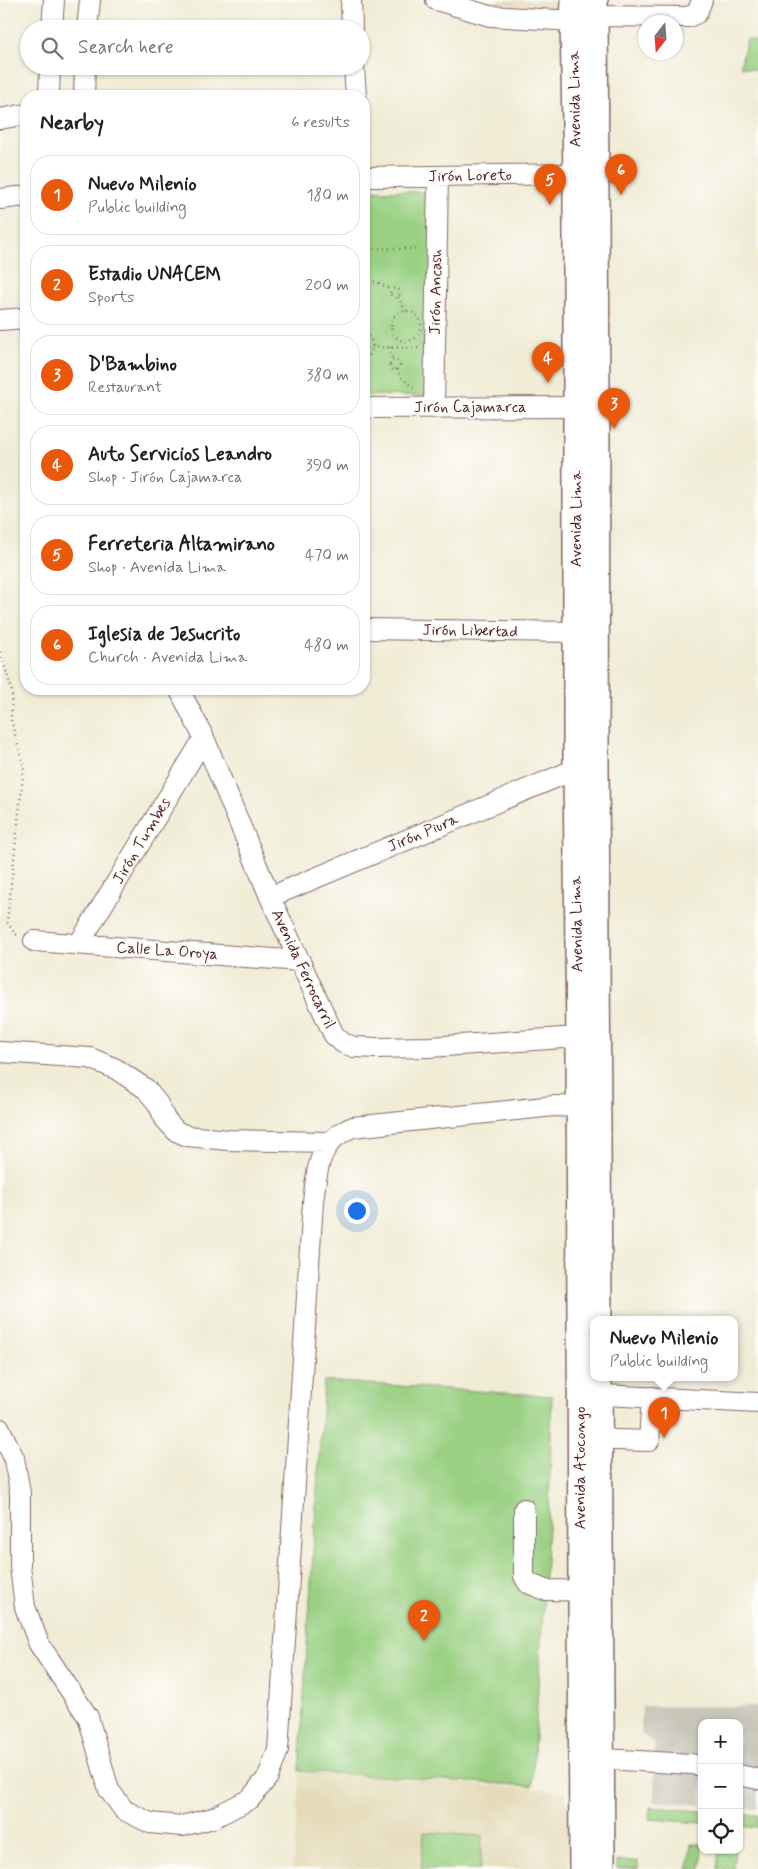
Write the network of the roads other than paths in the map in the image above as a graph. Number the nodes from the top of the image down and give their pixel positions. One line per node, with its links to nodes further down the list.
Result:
1 (54, 0): 7 (street)
2 (90, 0): 8 (street)
3 (351, 0): 9 (street)
4 (436, 0): 6 (street)
5 (699, 6): 6 (street)
6 (584, 9): 18 (main road, Avenida Lima); 38 (main road, Avenida Lima)
7 (53, 20)
8 (89, 20)
9 (352, 20)
10 (50, 75): 13 (street)
11 (85, 75): 14 (street)
12 (355, 75): 15 (street)
13 (49, 90)
14 (84, 90)
15 (356, 90)
16 (20, 115): 17 (street)
17 (0, 119)
18 (576, 174): 19 (street, Jirón Loreto); 25 (main road, Avenida Lima)
19 (438, 176): 20 (street, Jirón Loreto); 27 (street, Jirón Ancash)
20 (370, 178)
21 (20, 197): 22 (street)
22 (0, 199)
23 (20, 318): 24 (street)
24 (0, 320)
25 (576, 407): 27 (street, Jirón Cajamarca); 29 (main road, Avenida Lima)
26 (370, 408): 27 (street, Jirón Cajamarca)
27 (434, 408)
28 (370, 629): 29 (street, Jirón Libertad)
29 (576, 632): 33 (main road, Avenida Lima)
30 (182, 695): 32 (street, Avenida Ferrocarril)
31 (191, 695): 32 (street, Avenida Ferrocarril)
32 (204, 738): 34 (street, Avenida Ferrocarril); 36 (street, Jirón Tumbes)
33 (576, 769): 34 (street, Jirón Piura); 38 (main road, Avenida Lima)
34 (270, 897): 37 (street, Avenida Ferrocarril)
35 (34, 941): 36 (street, Calle La Oroya)
36 (79, 944): 37 (street, Calle La Oroya)
37 (300, 961): 38 (street, Avenida Ferrocarril)
38 (588, 1037): 40 (main road, Avenida Atocongo)
39 (0, 1052): 41 (street)
40 (588, 1111): 41 (street); 42 (main road, Avenida Atocongo); 43 (main road, Avenida Atocongo)
41 (330, 1142): 47 (street)
42 (592, 1316)
43 (599, 1316)
44 (593, 1388): 45 (street); 48 (main road, Avenida Atocongo)
45 (652, 1398): 46 (street); 48 (street)
46 (758, 1403)
47 (0, 1429)
48 (590, 1439): 50 (main road, Avenida Atocongo)
49 (524, 1509): 50 (street)
50 (591, 1591): 51 (main road, Avenida Atocongo)
51 (591, 1758): 52 (street); 55 (main road, Avenida Atocongo)
52 (698, 1765)
53 (743, 1775): 54 (street)
54 (758, 1779)
55 (592, 1827): 56 (main road, Avenida Atocongo); 57 (main road, Avenida Atocongo)
56 (582, 1869)
57 (602, 1869)

